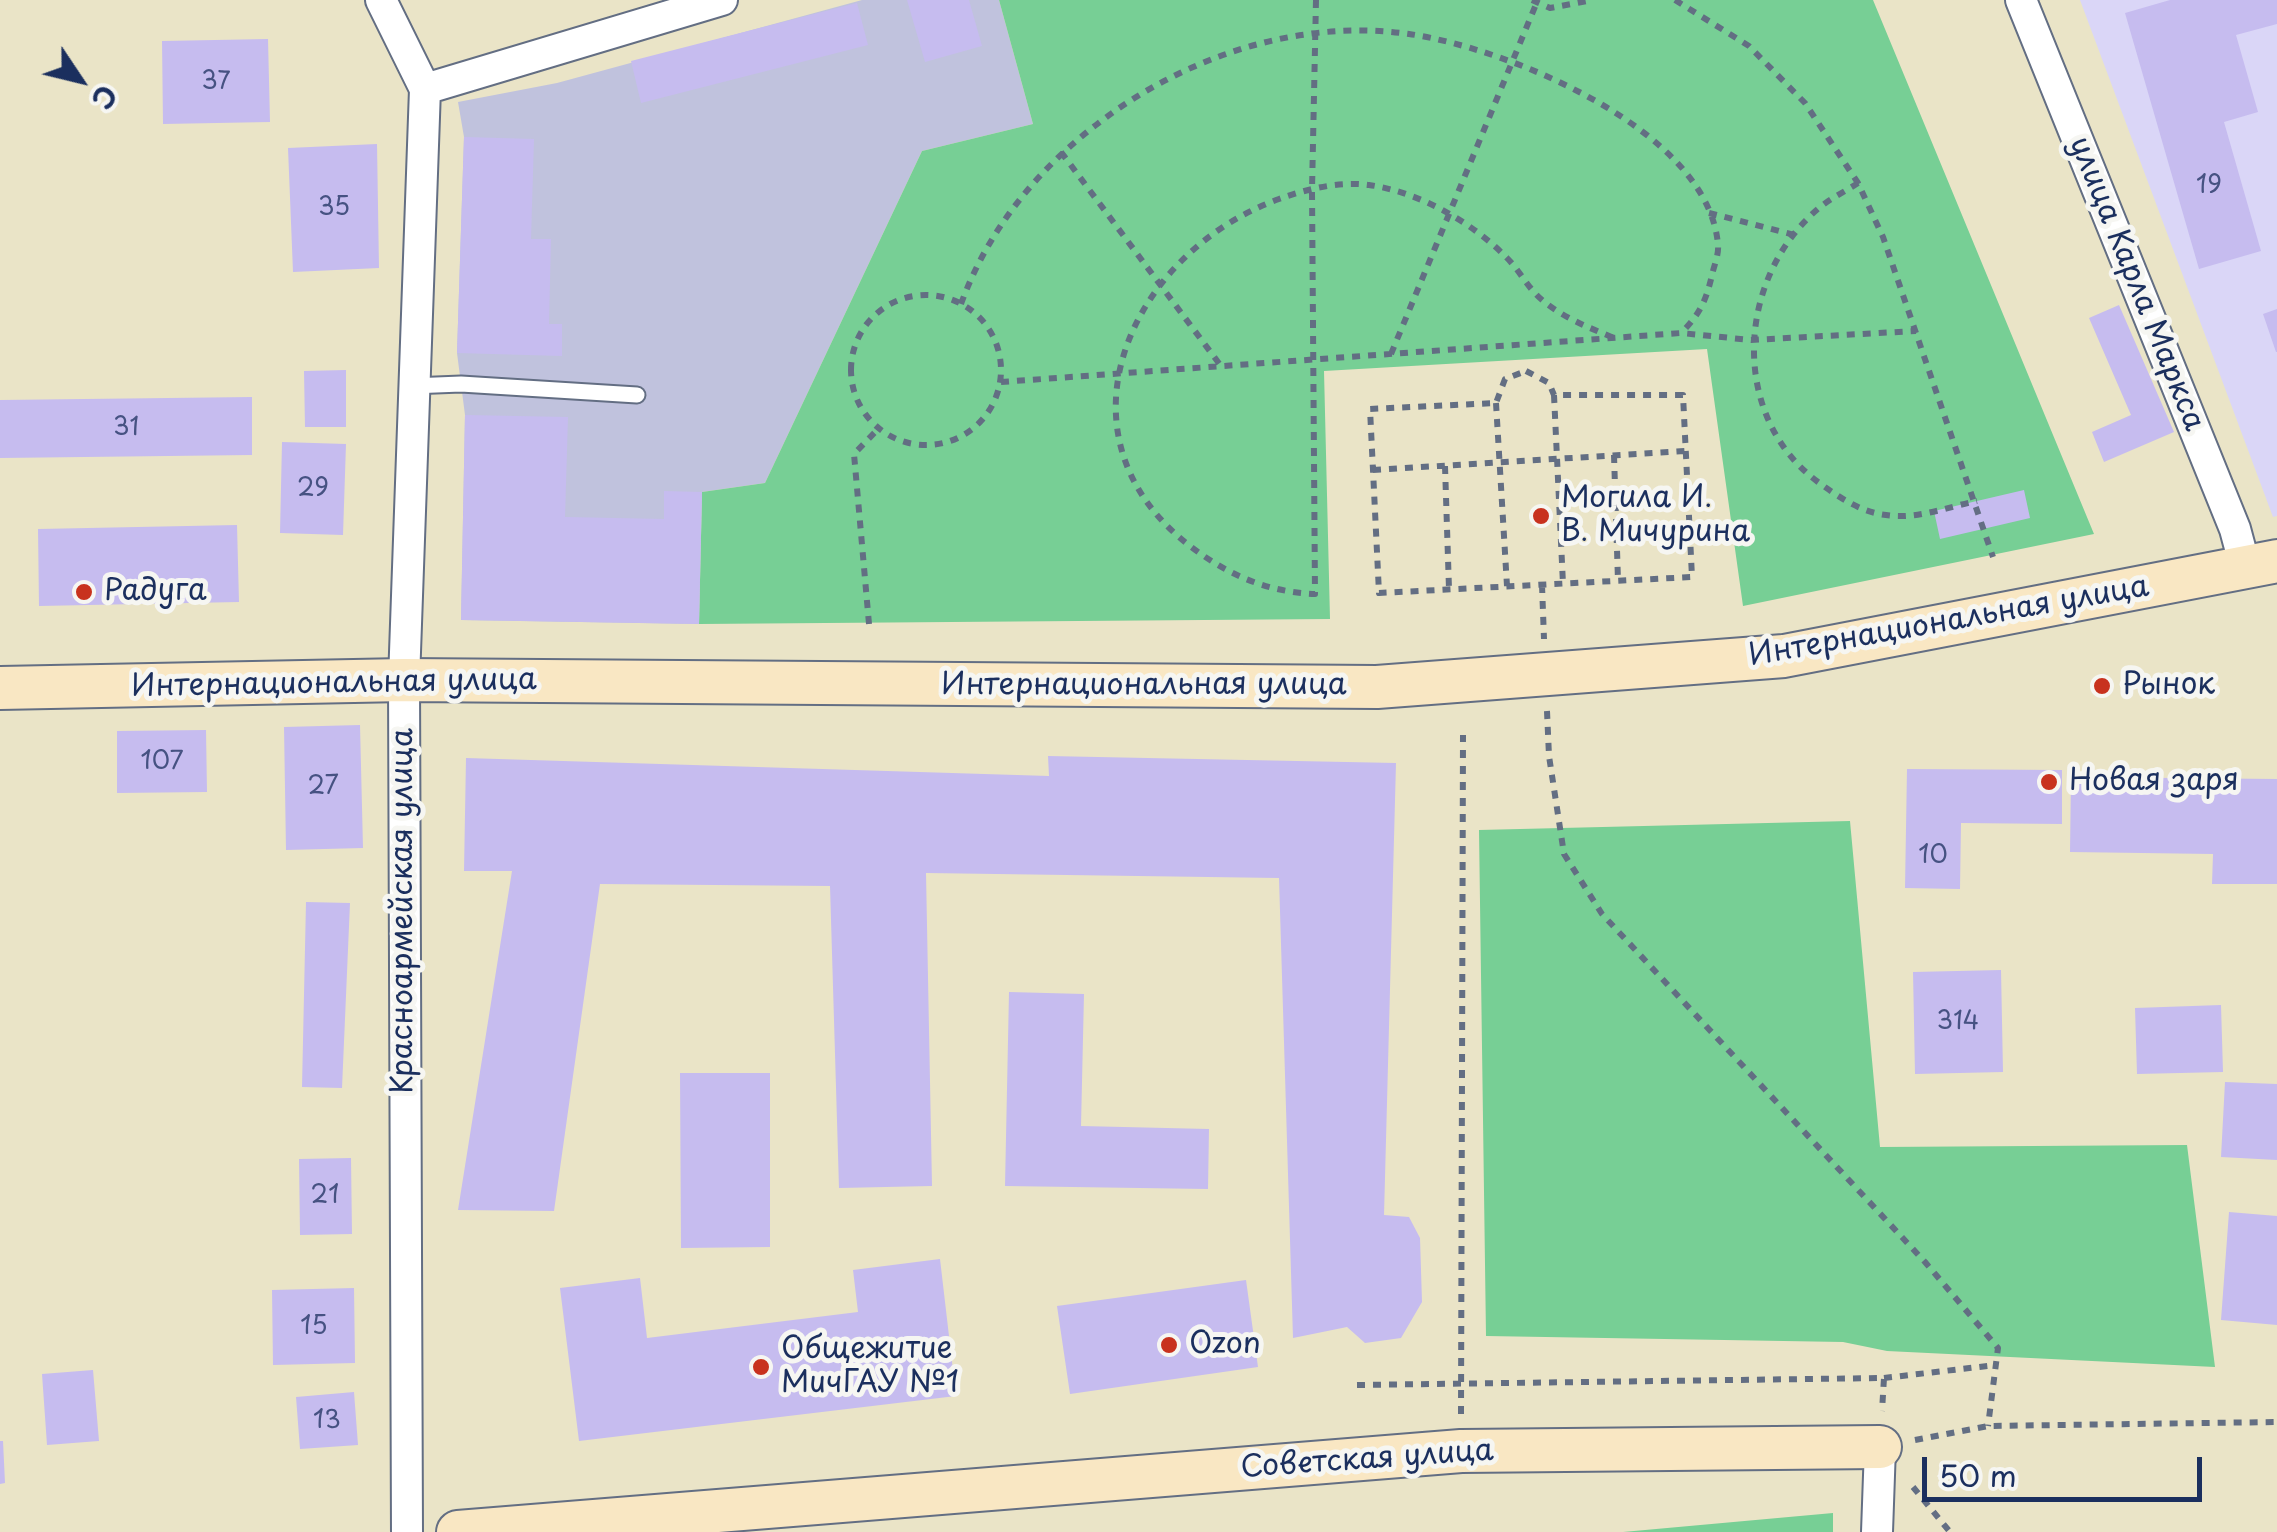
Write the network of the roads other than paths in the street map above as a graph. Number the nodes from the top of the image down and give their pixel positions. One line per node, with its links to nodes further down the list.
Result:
1 (382, 0): 4 (street, Красноармейская улица)
2 (722, 0): 4 (street)
3 (2021, 0): 7 (street, улица Карла Маркса)
4 (425, 89): 5 (street, Красноармейская улица)
5 (411, 386): 6 (lane); 8 (street, Красноармейская улица)
6 (637, 395)
7 (2262, 565): 8 (main road, Интернациональная улица)
8 (404, 680): 9 (main road, Интернациональная улица); 11 (street, Красноармейская улица)
9 (0, 688)
10 (1880, 1447): 12 (main road, Советская улица); 13 (street)
11 (407, 1532)
12 (458, 1532)
13 (1877, 1532)

